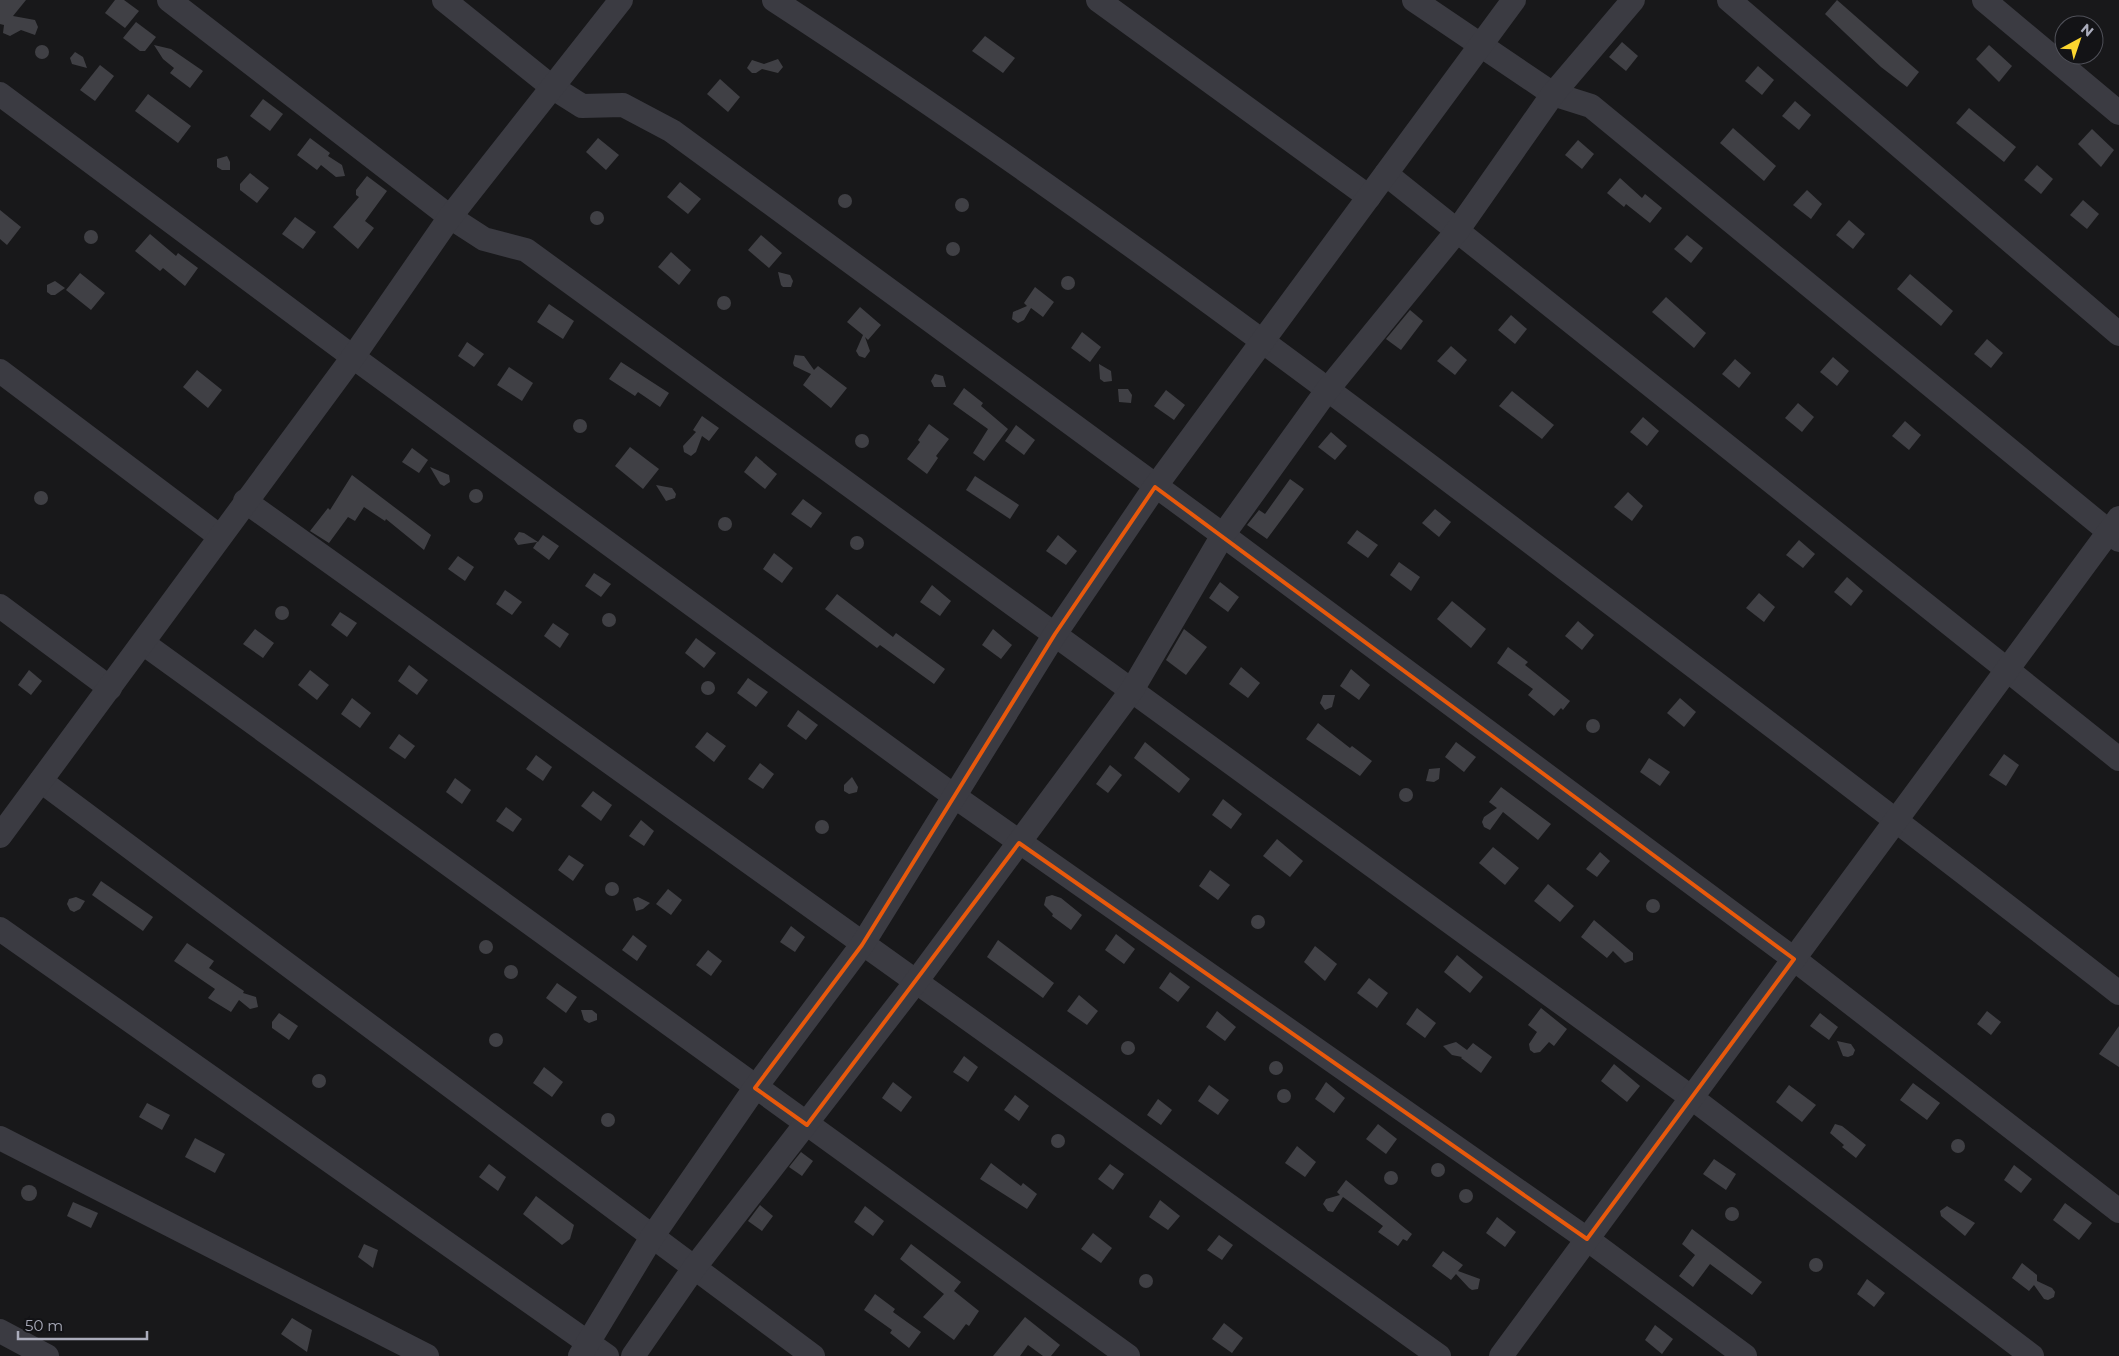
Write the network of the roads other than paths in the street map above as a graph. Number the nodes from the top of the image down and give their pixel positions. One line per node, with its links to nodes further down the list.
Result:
1 (169, 0): 18 (street)
2 (444, 0): 12 (street)
3 (621, 0): 12 (street)
4 (774, 0): 21 (street)
5 (1098, 0): 17 (street)
6 (1414, 0): 11 (street)
7 (1514, 0): 11 (street)
8 (1633, 0): 14 (street)
9 (1729, 0): 20 (street)
10 (1984, 0): 15 (street)
11 (1480, 46): 14 (street); 16 (street)
12 (552, 87): 18 (street); 25 (street)
13 (0, 94): 22 (street)
14 (1553, 94): 19 (street); 27 (street)
15 (2119, 113)
16 (1386, 174): 17 (street); 19 (street)
17 (1369, 196): 21 (street)
18 (450, 217): 22 (street); 31 (street)
19 (1457, 231): 24 (street); 33 (street)
20 (2119, 334)
21 (1263, 341): 24 (street); 25 (street)
22 (353, 357): 26 (street); 38 (street)
23 (0, 371): 29 (street)
24 (1328, 389): 28 (street); 39 (street)
25 (1155, 487): 28 (street); 31 (street)
26 (245, 502): 29 (street); 43 (street)
27 (2116, 530): 33 (street)
28 (1223, 535): 35 (street); 44 (street)
29 (219, 536): 32 (street)
30 (0, 606): 34 (street)
31 (1055, 634): 35 (street); 38 (street)
32 (143, 643): 34 (street); 47 (street)
33 (2006, 671): 36 (street); 39 (street)
34 (110, 688): 37 (street)
35 (1132, 690): 41 (street); 48 (street)
36 (2119, 759)
37 (41, 781): 40 (street); 52 (street)
38 (954, 796): 41 (street); 43 (street)
39 (1897, 819): 44 (street); 46 (street)
40 (0, 836)
41 (1019, 843): 45 (street); 53 (street)
42 (0, 929): 56 (street)
43 (862, 945): 45 (street); 47 (street)
44 (1794, 959): 48 (street); 51 (street)
45 (916, 983): 49 (street); 62 (street)
46 (2119, 993)
47 (755, 1088): 49 (street); 52 (street)
48 (1692, 1098): 53 (street); 65 (street)
49 (807, 1125): 54 (street); 61 (street)
50 (0, 1138): 58 (street)
51 (2119, 1211)
52 (652, 1237): 54 (street); 56 (street)
53 (1587, 1239): 63 (street); 64 (street)
54 (694, 1268): 59 (street); 60 (street)
55 (0, 1331): 57 (street)
56 (592, 1351)
57 (47, 1356)
58 (427, 1356)
59 (633, 1356)
60 (814, 1356)
61 (1128, 1356)
62 (1439, 1356)
63 (1501, 1356)
64 (1745, 1356)
65 (2032, 1356)

